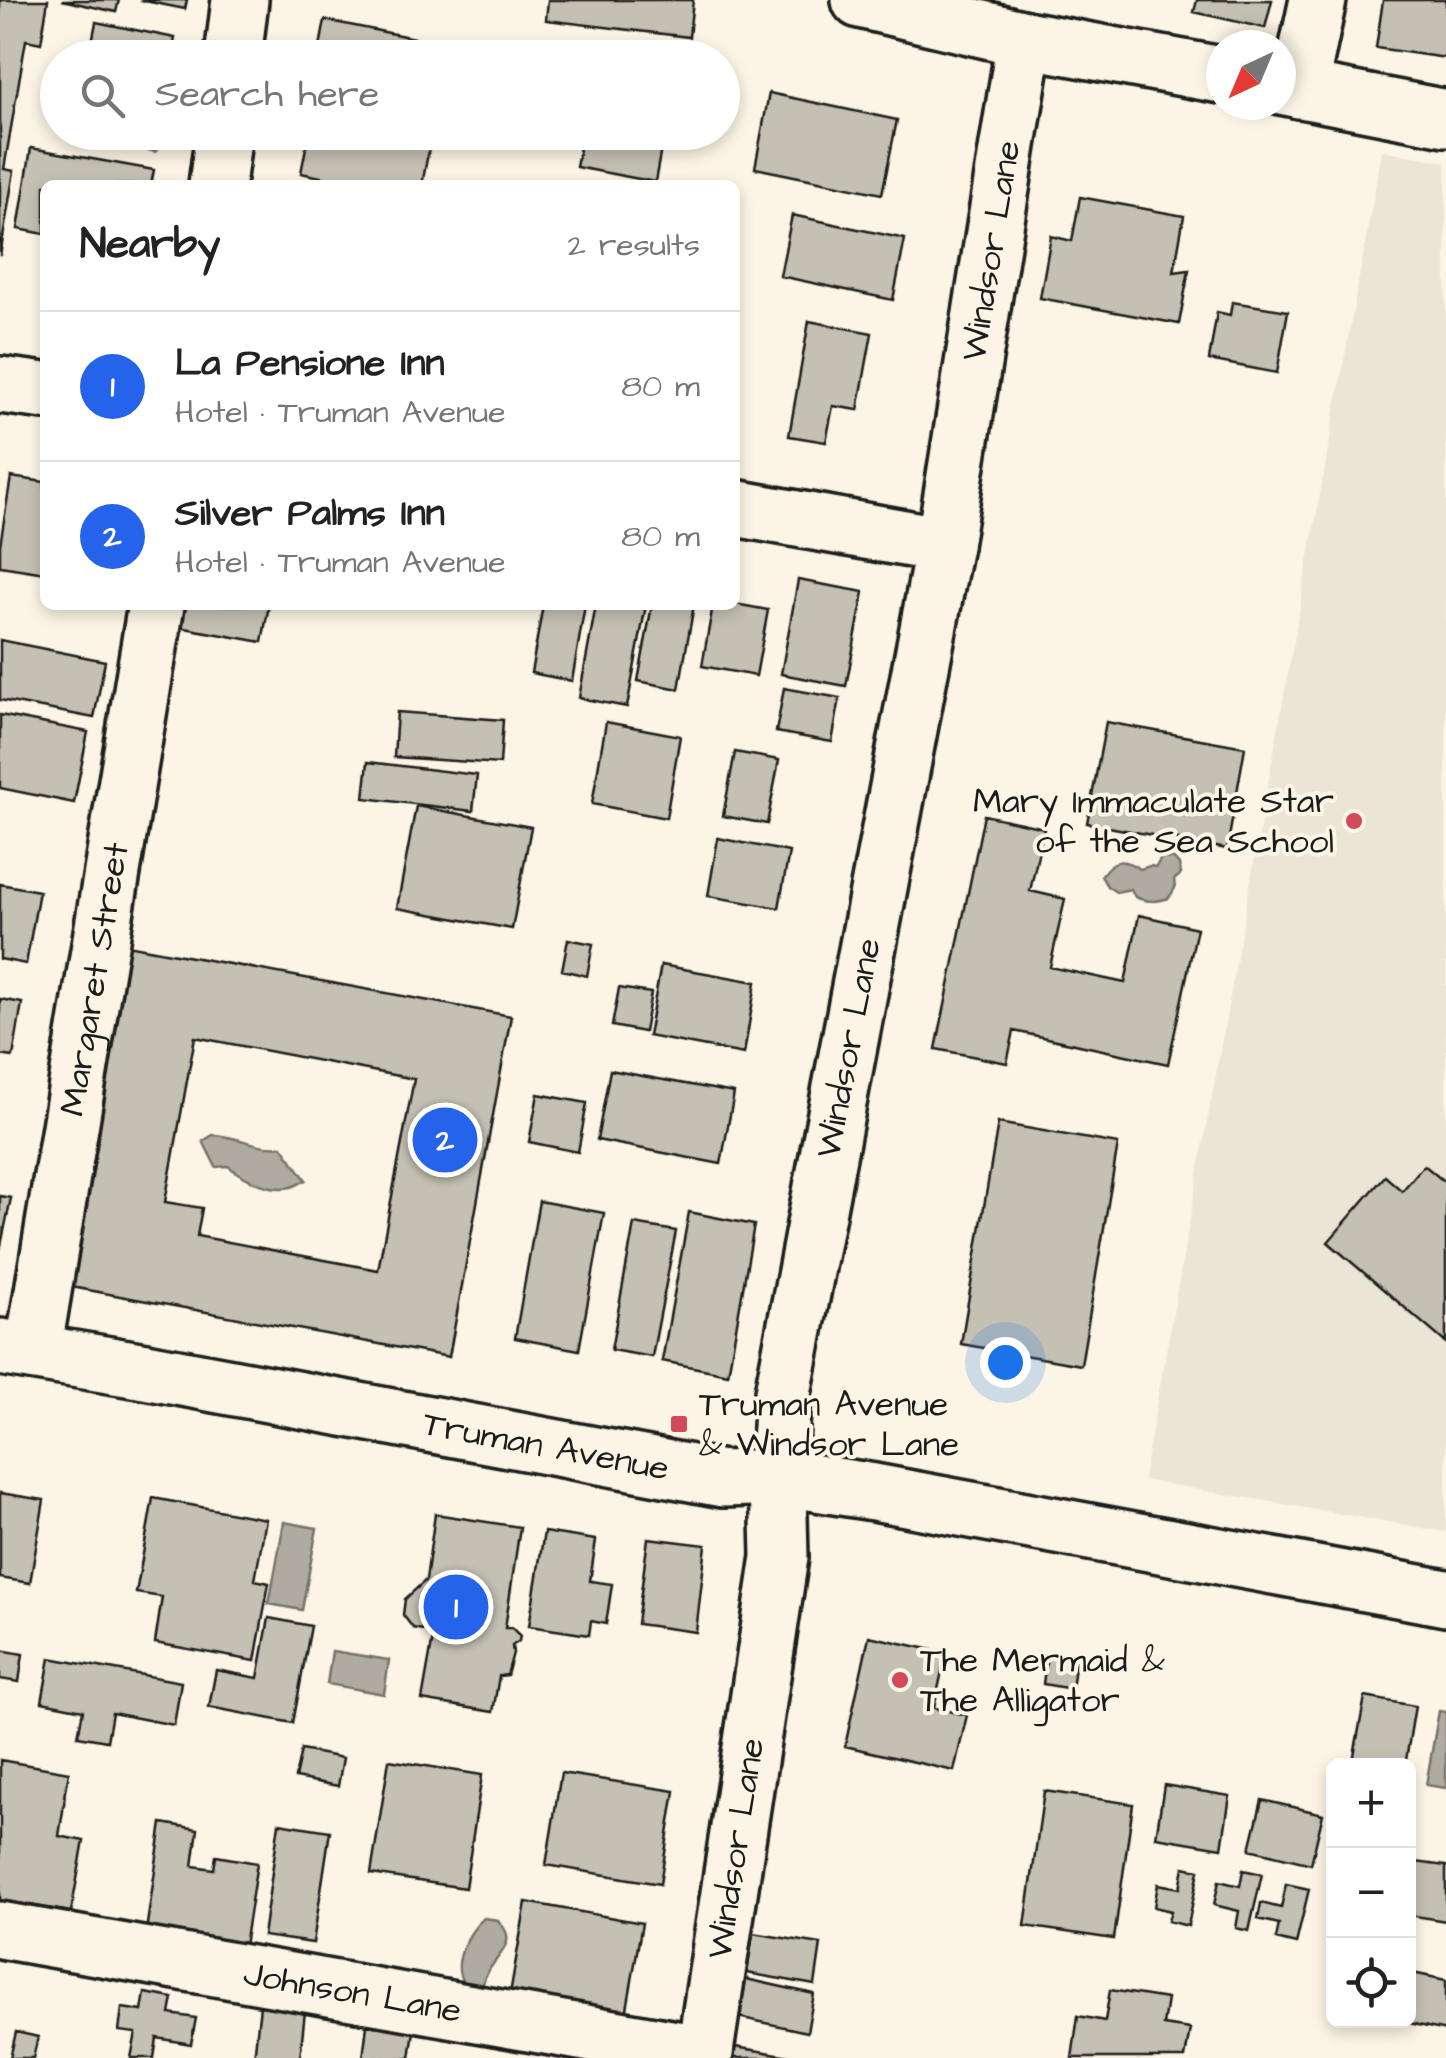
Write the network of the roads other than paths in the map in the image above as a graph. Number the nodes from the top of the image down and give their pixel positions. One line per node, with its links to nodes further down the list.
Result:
1 (240, 0): 5 (street)
2 (860, 0): 4 (street)
3 (1318, 0): 6 (street)
4 (1025, 39): 7 (street); 15 (street, Windsor Lane)
5 (235, 40)
6 (1296, 69)
7 (1206, 72)
8 (1296, 89): 9 (street)
9 (1446, 118)
10 (222, 150): 11 (street)
11 (218, 180)
12 (0, 384): 13 (street)
13 (40, 391)
14 (740, 509): 15 (street)
15 (944, 544): 18 (street, Windsor Lane)
16 (155, 610): 17 (street, Margaret Street)
17 (16, 1350): 18 (street, Truman Avenue)
18 (778, 1477): 19 (street, Truman Avenue); 21 (street, Windsor Lane)
19 (1446, 1598)
20 (0, 1930): 21 (street, Johnson Lane)
21 (704, 2056)

